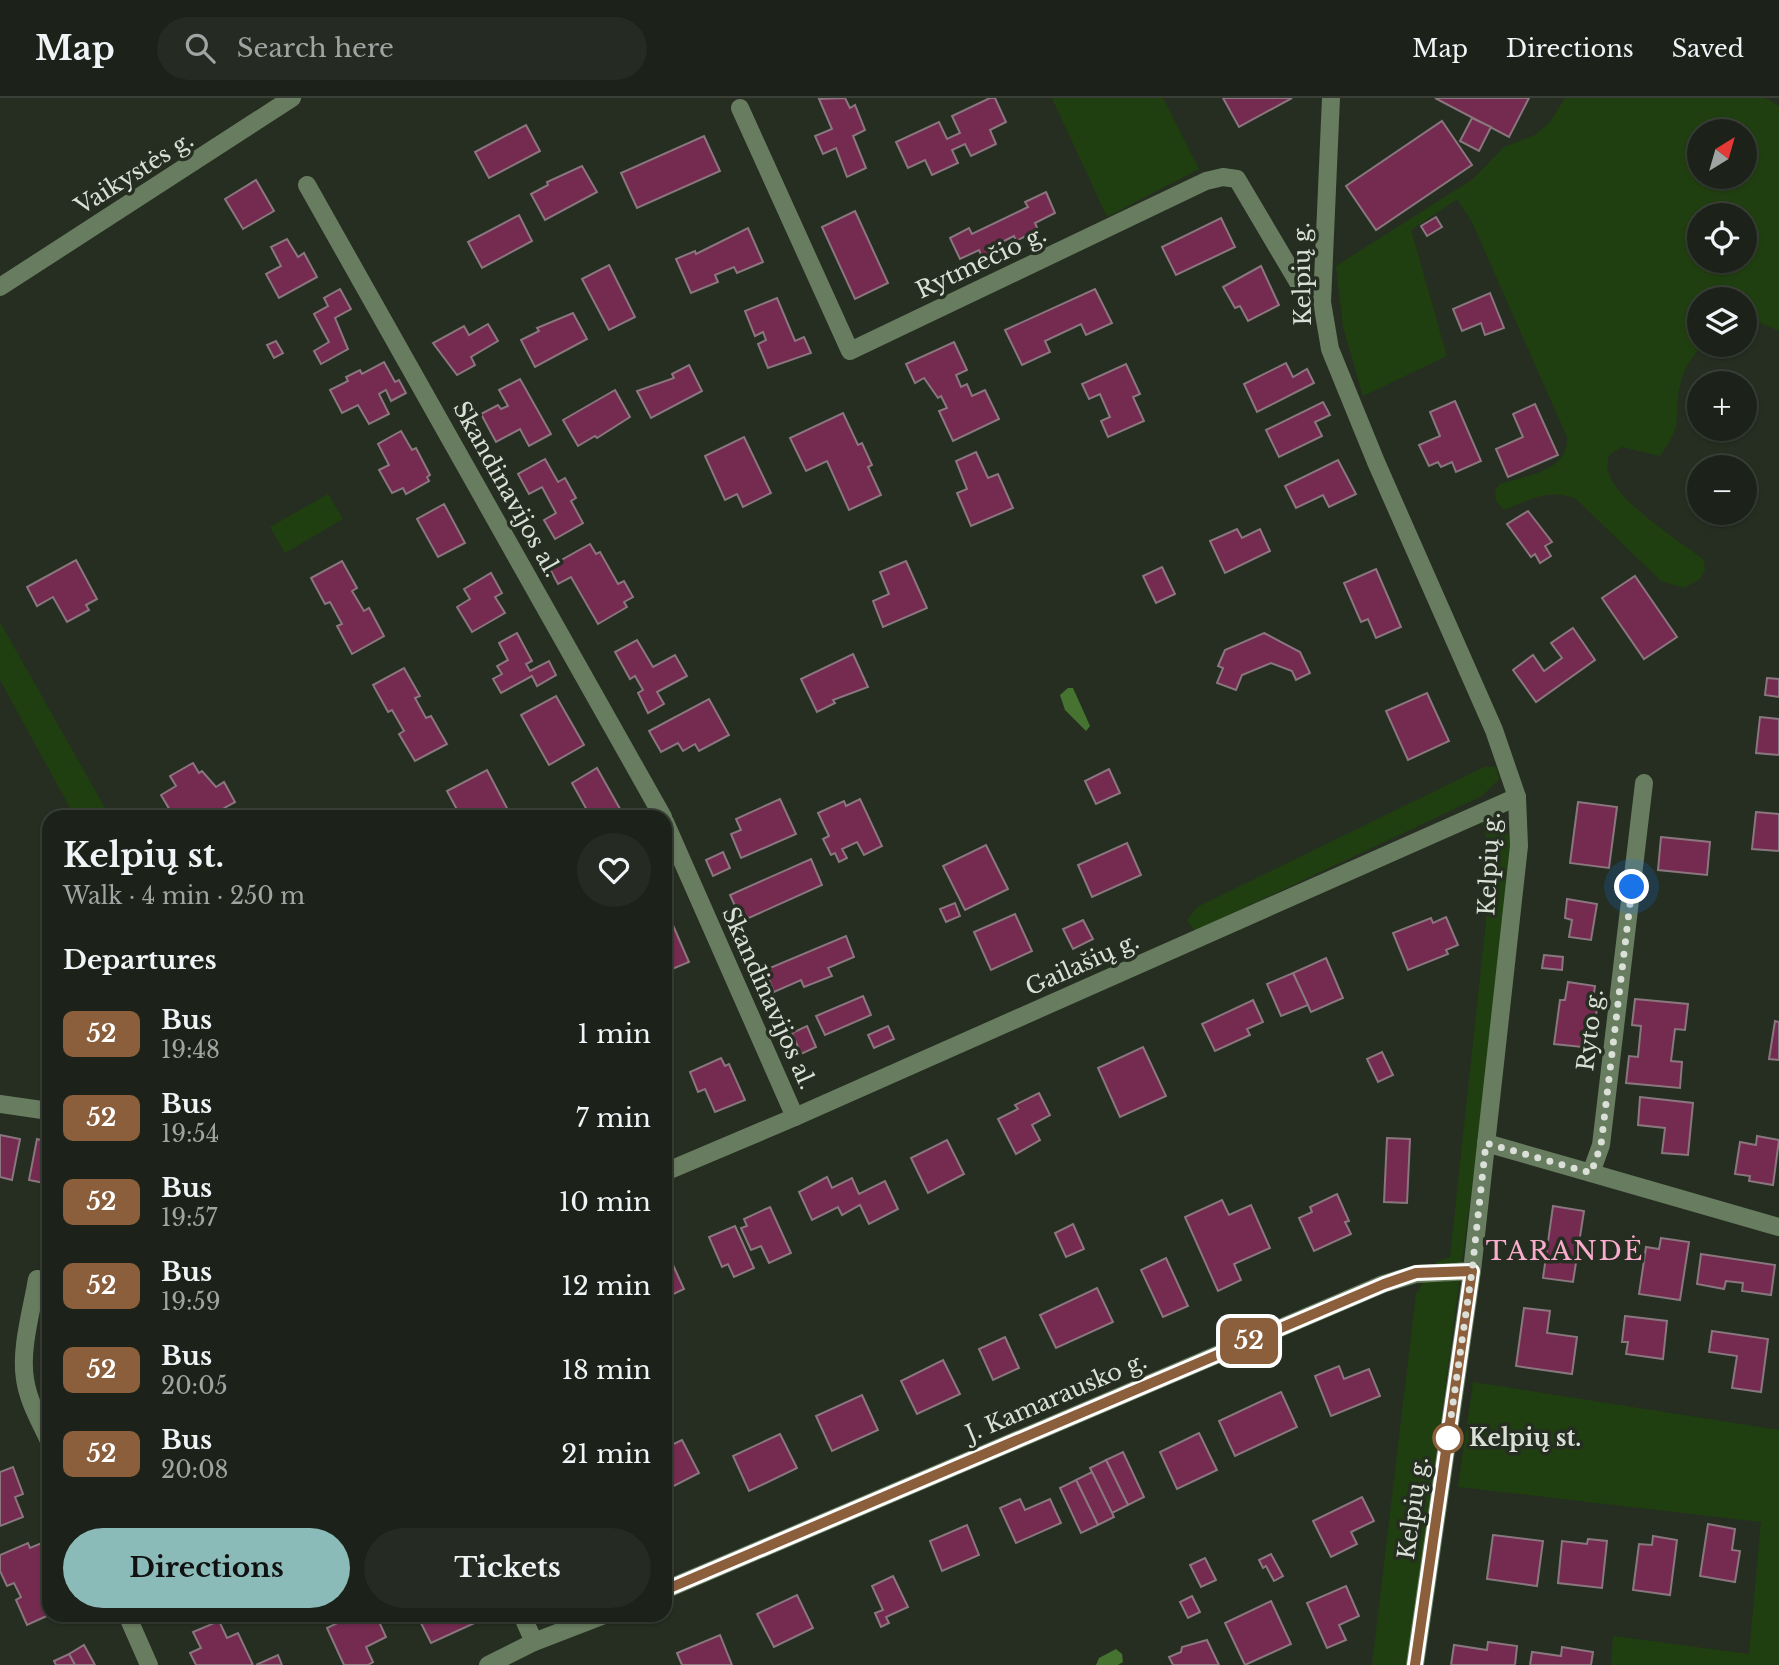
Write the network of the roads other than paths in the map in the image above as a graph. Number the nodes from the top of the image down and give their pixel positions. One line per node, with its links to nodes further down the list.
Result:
1 (292, 98): 5 (street, Vaikystės g.)
2 (1332, 98): 6 (street, Kelpių g.)
3 (740, 108): 6 (street, Rytmečio g.)
4 (307, 185): 9 (street, Skandinavijos al.)
5 (0, 287)
6 (1322, 302): 8 (street, Kelpių g.)
7 (1644, 783): 16 (street, Ryto g.)
8 (1517, 797): 13 (street, Gailašių g.); 14 (street, Kelpių g.)
9 (659, 810)
10 (672, 837): 13 (street, Skandinavijos al.)
11 (0, 1104): 12 (street)
12 (42, 1110)
13 (795, 1117): 15 (street, Gailašių g.)
14 (1486, 1143): 16 (street); 18 (street, Kelpių g.)
15 (672, 1169)
16 (1591, 1173): 17 (street)
17 (1779, 1227)
18 (1472, 1271): 21 (street, J. Kamarausko g.); 28 (street, Kelpių g.)
19 (37, 1279): 20 (street)
20 (42, 1426)
21 (672, 1587)
22 (130, 1622): 26 (street)
23 (525, 1622): 25 (street)
24 (586, 1622): 25 (street)
25 (534, 1642): 27 (street)
26 (149, 1665)
27 (488, 1665)
28 (1415, 1665)

